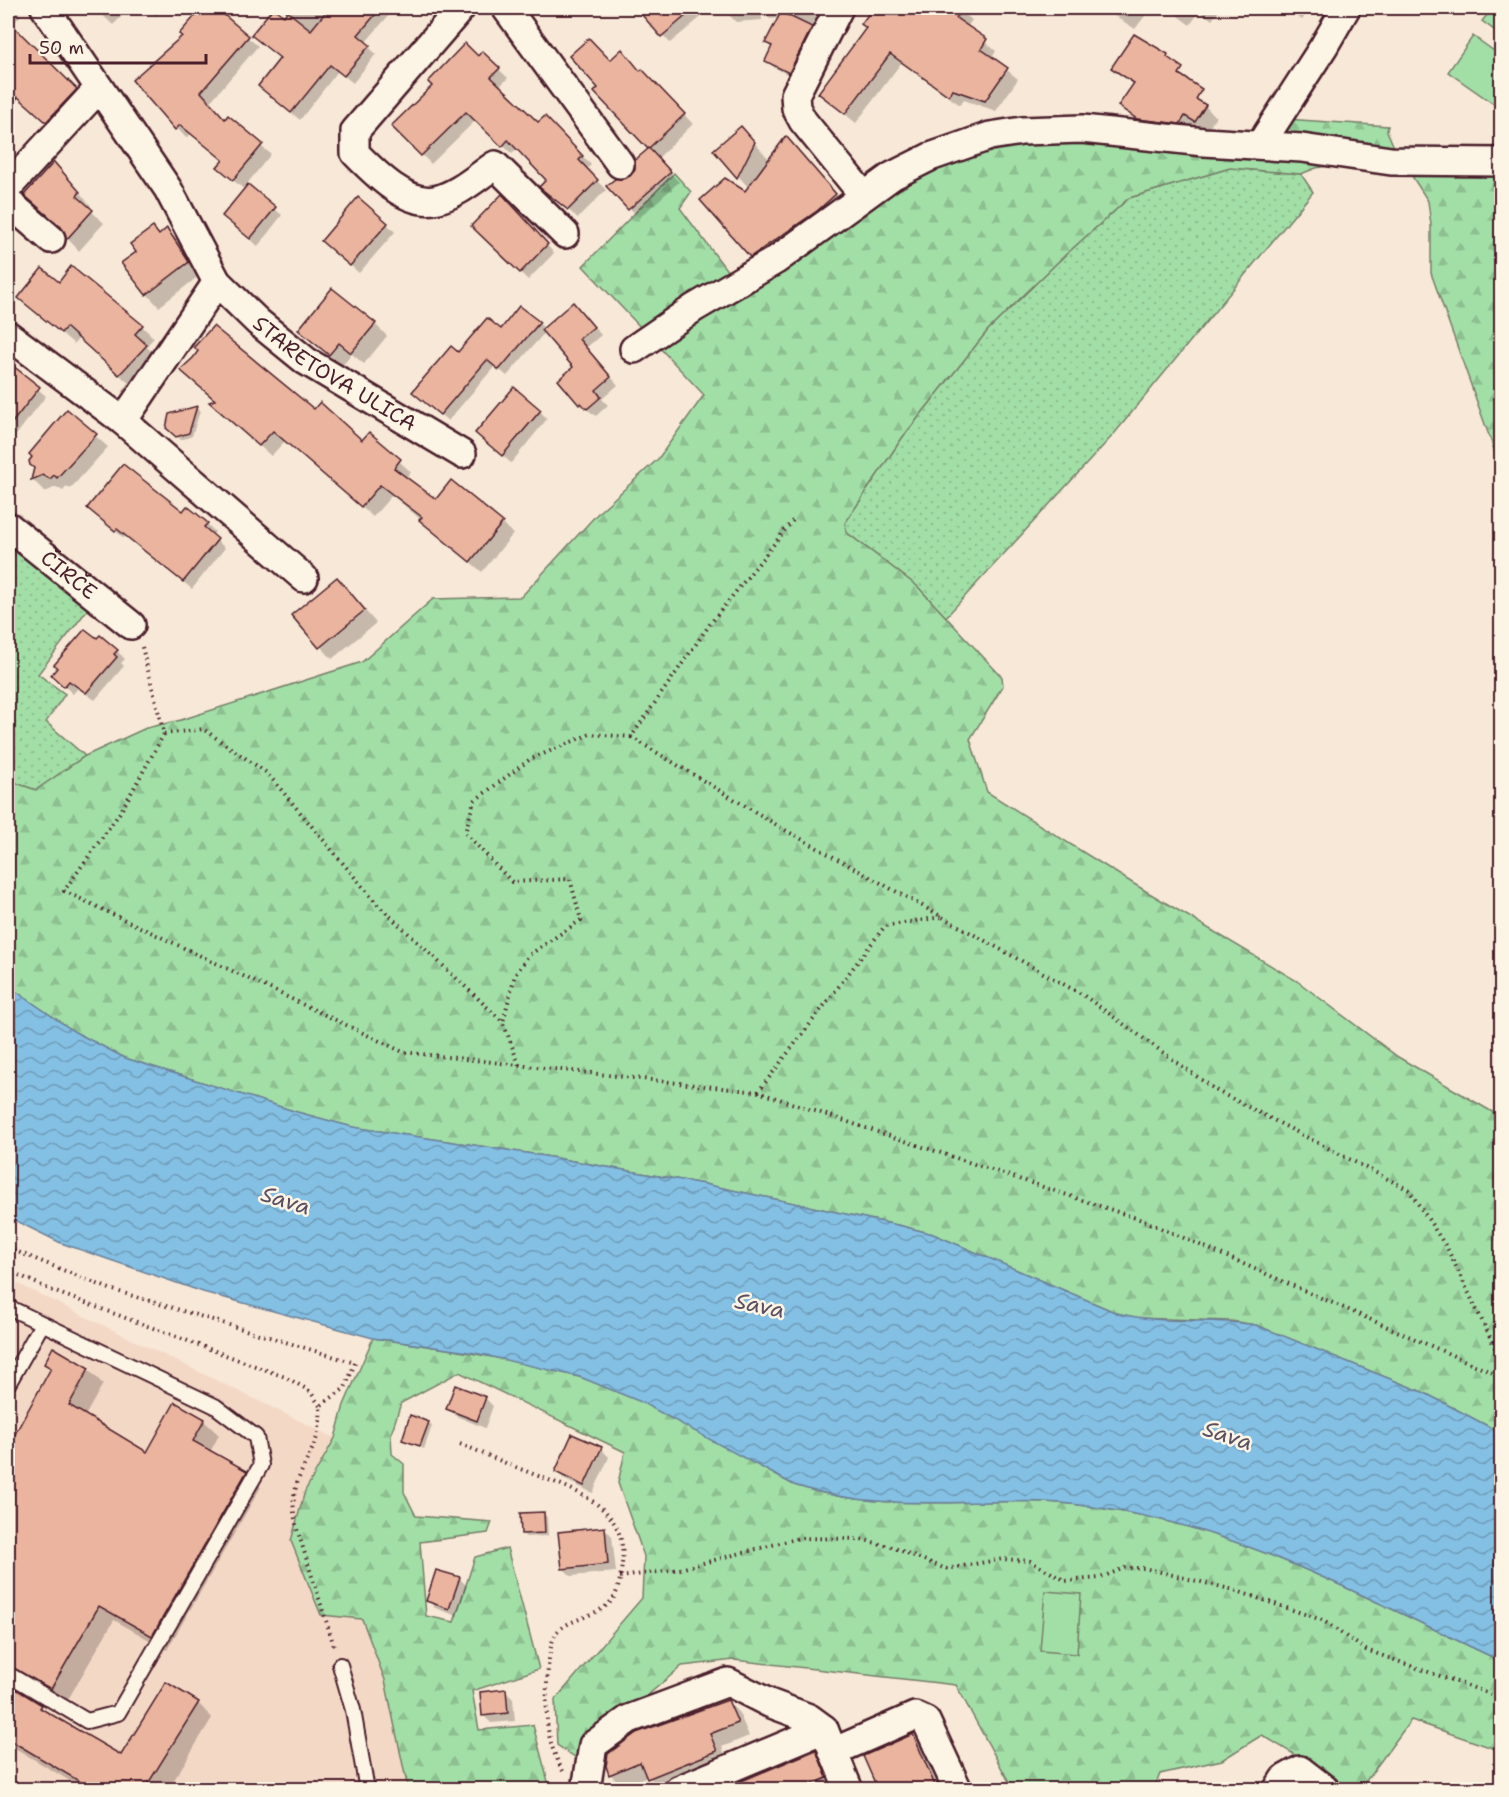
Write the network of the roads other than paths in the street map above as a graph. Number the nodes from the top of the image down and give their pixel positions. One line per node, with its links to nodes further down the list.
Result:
1 (45, 8): 6 (street, STARETOVA ULICA)
2 (461, 8): 13 (street)
3 (506, 8): 9 (street)
4 (839, 8): 11 (street)
5 (1346, 8): 7 (street)
6 (99, 88): 10 (street); 15 (street, STARETOVA ULICA)
7 (1260, 145): 8 (street); 11 (street)
8 (1502, 162)
9 (620, 164)
10 (8, 187)
11 (864, 196): 17 (street)
12 (8, 202): 14 (street)
13 (565, 234)
14 (51, 239)
15 (217, 282): 18 (street); 19 (street, STARETOVA ULICA)
16 (8, 335): 18 (street)
17 (634, 349)
18 (123, 421): 21 (street)
19 (462, 454)
20 (8, 526): 22 (street, ČIRČE)
21 (304, 578)
22 (131, 625)
23 (8, 1307): 24 (lane)
24 (42, 1324): 25 (lane); 27 (lane)
25 (8, 1384)
26 (340, 1665): 29 (lane)
27 (8, 1674)
28 (829, 1741): 30 (street); 31 (street); 32 (street); 33 (street)
29 (367, 1790)
30 (586, 1790)
31 (678, 1790)
32 (849, 1790)
33 (958, 1790)
34 (1276, 1790): 35 (street)
35 (1326, 1790)

